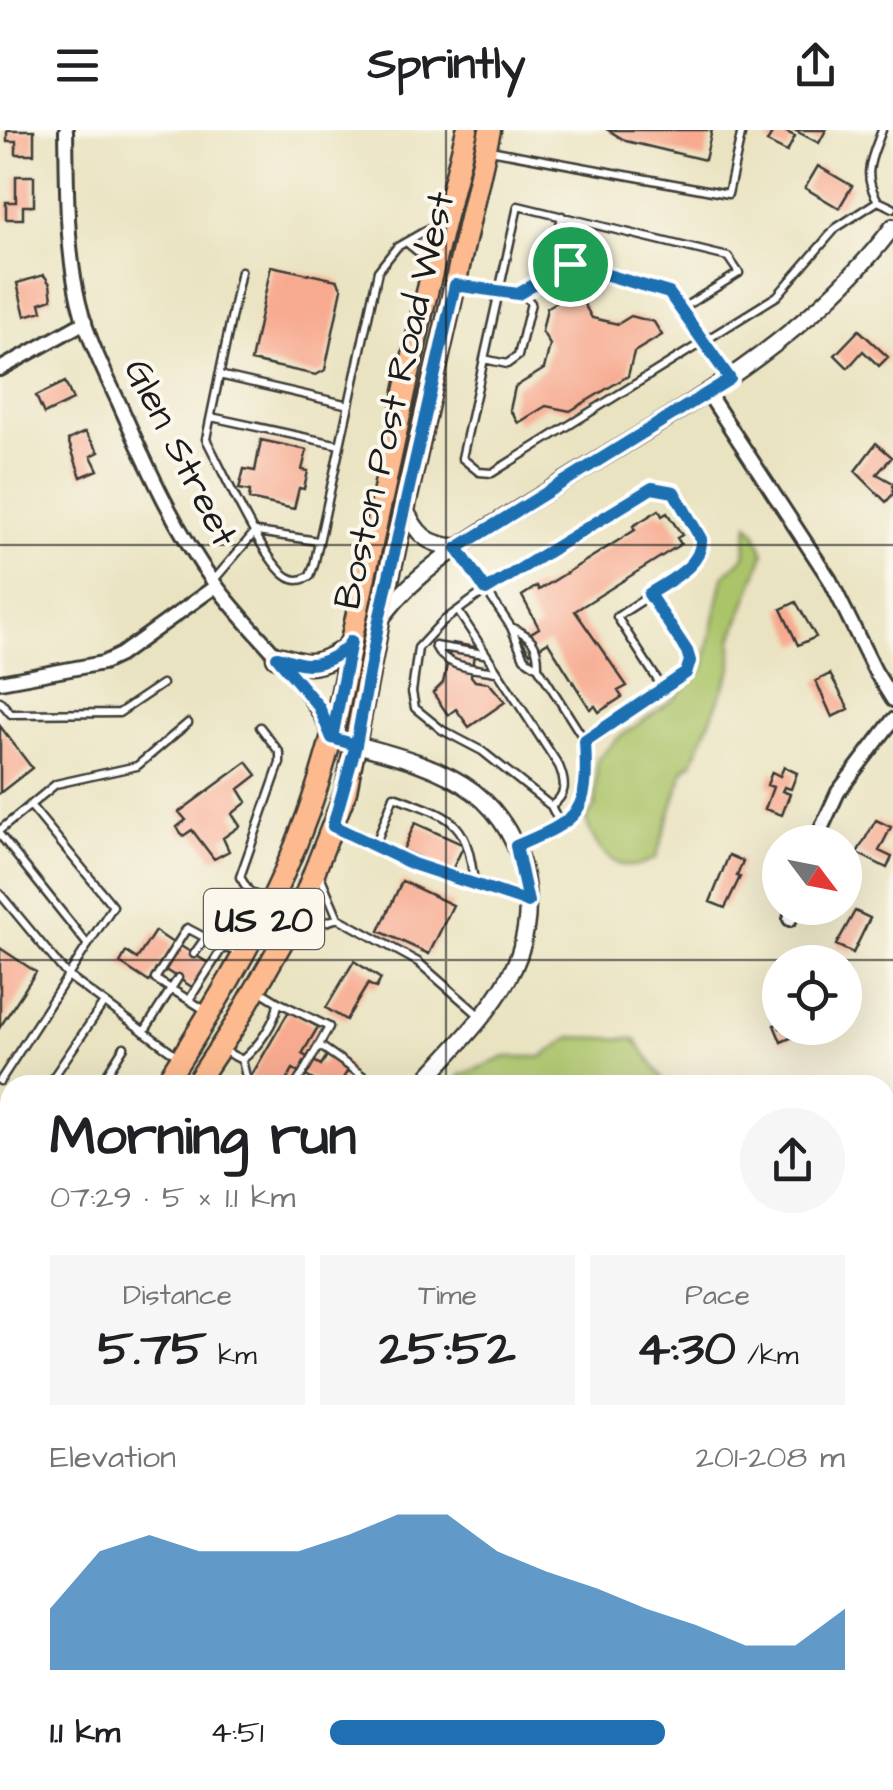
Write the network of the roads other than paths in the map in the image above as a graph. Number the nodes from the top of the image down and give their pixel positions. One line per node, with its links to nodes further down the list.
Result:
1 (66, 130): 19 (street, Glen Street)
2 (466, 130): 9 (main road, Boston Post Road West / US 20)
3 (742, 130): 5 (lane)
4 (882, 130): 6 (lane)
5 (488, 140): 15 (main road, Boston Post Road West / US 20)
6 (878, 201): 7 (lane); 20 (lane)
7 (893, 208)
8 (562, 216): 14 (lane); 17 (lane); 18 (lane)
9 (444, 219): 11 (lane); 12 (main road, Boston Post Road West / US 20)
10 (893, 227): 24 (street)
11 (406, 242): 12 (lane); 26 (lane)
12 (433, 264): 39 (main road, Boston Post Road West / US 20)
13 (241, 271): 23 (lane)
14 (548, 276): 16 (lane); 18 (lane)
15 (455, 285): 17 (lane); 29 (main road, Boston Post Road West / US 20)
16 (521, 292): 17 (lane); 21 (lane)
17 (498, 293): 21 (lane)
18 (681, 309): 20 (lane)
19 (85, 322): 22 (street); 33 (street, Glen Street)
20 (702, 342): 21 (lane); 24 (lane)
21 (484, 359)
22 (0, 369)
23 (219, 375): 26 (lane); 27 (lane)
24 (730, 379): 25 (street)
25 (708, 392): 32 (street); 47 (street)
26 (349, 405): 28 (lane)
27 (211, 417): 28 (lane); 30 (lane)
28 (340, 445): 31 (lane)
29 (404, 507): 32 (street); 37 (main road, Boston Post Road West / US 20)
30 (256, 532): 31 (lane); 31 (lane); 33 (lane)
31 (319, 541)
32 (457, 548): 34 (lane); 37 (street)
33 (214, 584): 41 (street, Glen Street); 44 (street)
34 (486, 590): 35 (lane); 36 (lane); 38 (lane)
35 (649, 594): 46 (lane); 46 (lane)
36 (458, 611): 40 (lane); 56 (lane)
37 (379, 620): 54 (main road, Boston Post Road West / US 20)
38 (511, 628): 42 (lane); 42 (lane)
39 (351, 641): 41 (main road); 52 (main road, Boston Post Road West / US 20)
40 (486, 654): 43 (lane); 43 (lane)
41 (277, 657): 52 (street, Glen Street)
42 (538, 667): 53 (lane)
43 (497, 672): 56 (lane)
44 (0, 682)
45 (162, 684): 48 (lane)
46 (664, 690): 53 (lane)
47 (893, 700)
48 (0, 701)
49 (893, 720): 57 (street)
50 (188, 723): 55 (lane)
51 (260, 727): 67 (lane)
52 (332, 738): 54 (street); 67 (main road, US 20)
53 (585, 741): 59 (lane)
54 (356, 745): 58 (main road, US 20); 62 (street)
55 (30, 805): 60 (lane); 71 (lane)
56 (551, 806): 59 (lane)
57 (823, 825)
58 (333, 826): 61 (lane); 63 (main road, US 20)
59 (561, 826): 62 (lane)
60 (0, 832): 71 (lane)
61 (375, 846): 64 (lane); 64 (lane)
62 (516, 846): 66 (street)
63 (317, 867): 68 (lane); 69 (main road, US 20)
64 (474, 883): 66 (lane)
65 (0, 894): 75 (lane)
66 (528, 902): 83 (street)
67 (270, 907): 74 (main road, US 20)
68 (338, 918): 69 (lane); 83 (lane)
69 (286, 936): 77 (main road, US 20)
70 (206, 938): 72 (lane); 73 (lane); 78 (lane)
71 (88, 945): 75 (lane)
72 (223, 947): 74 (lane); 79 (lane)
73 (194, 954)
74 (246, 955): 82 (main road, US 20)
75 (68, 976): 81 (lane); 90 (lane)
76 (178, 978): 78 (lane)
77 (256, 988): 80 (lane); 87 (main road, US 20)
78 (171, 989): 79 (lane); 84 (lane)
79 (189, 1000): 82 (lane)
80 (278, 1002): 85 (lane); 89 (lane)
81 (103, 1004): 84 (lane); 91 (lane)
82 (210, 1014): 88 (main road, US 20)
83 (481, 1017): 98 (street)
84 (144, 1032): 88 (lane)
85 (319, 1045): 96 (lane); 97 (lane)
86 (124, 1048): 92 (lane)
87 (219, 1048): 89 (lane); 94 (main road, US 20)
88 (181, 1059): 93 (main road, US 20)
89 (242, 1060): 95 (lane)
90 (4, 1075)
91 (55, 1075)
92 (106, 1075)
93 (171, 1075)
94 (201, 1075)
95 (246, 1075)
96 (302, 1075)
97 (361, 1075)
98 (430, 1075)

